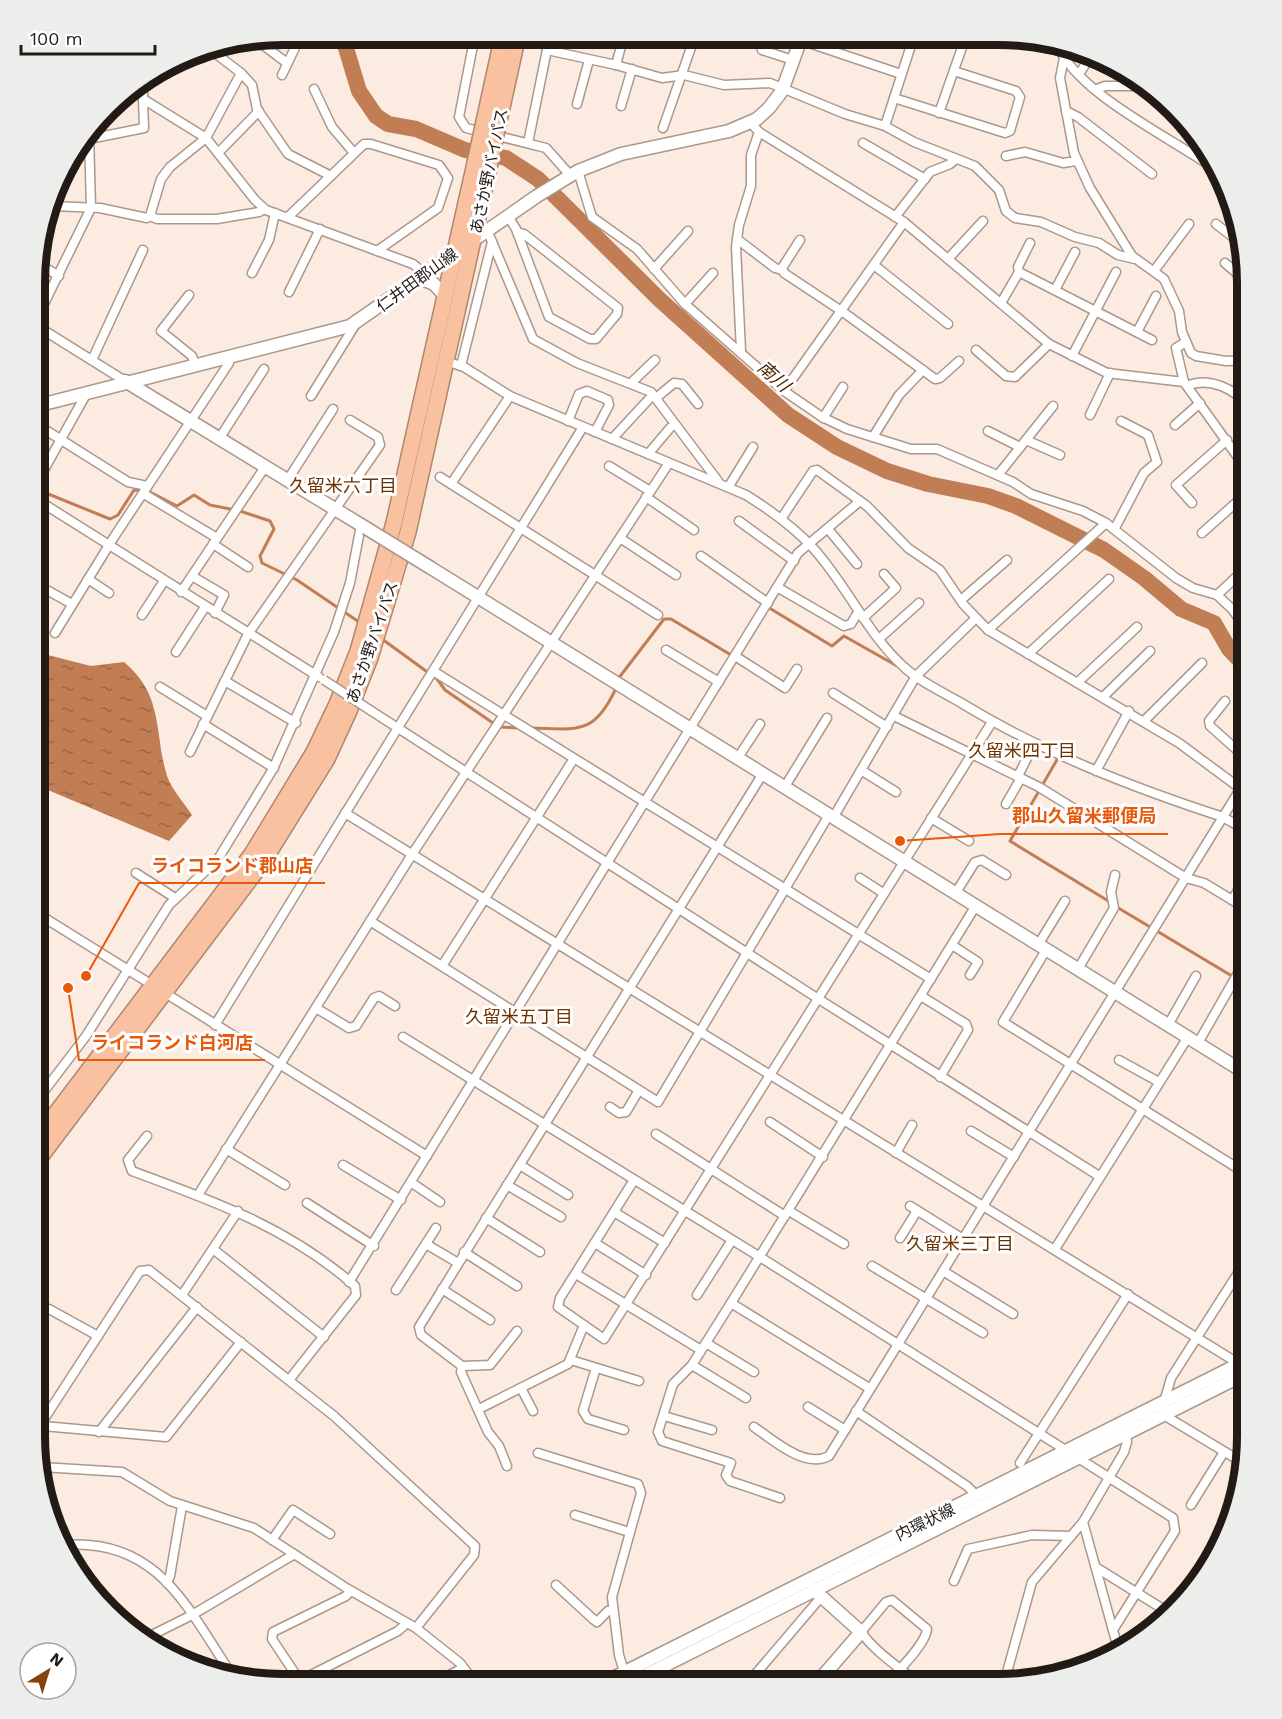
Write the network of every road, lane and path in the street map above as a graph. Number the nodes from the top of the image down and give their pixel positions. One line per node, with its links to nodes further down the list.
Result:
1 (296, 45): 21 (street)
2 (474, 45): 48 (street)
3 (502, 45): 44 (highway, あさか野バイパス)
4 (515, 45): 44 (highway, あさか野バイパス)
5 (548, 45): 13 (street)
6 (622, 45): 22 (street)
7 (691, 45): 29 (street)
8 (798, 45): 19 (street, 仁井田郡山線)
9 (821, 45): 26 (street)
10 (911, 45): 26 (street)
11 (963, 45): 24 (street)
12 (265, 46): 21 (street)
13 (547, 50): 18 (street); 48 (street)
14 (762, 50): 19 (street)
15 (1062, 54): 17 (street)
16 (217, 55): 25 (street)
17 (1064, 58): 27 (street); 40 (street)
18 (589, 60): 22 (street); 37 (street)
19 (793, 60): 32 (street, 仁井田郡山線)
20 (1087, 62): 27 (street)
21 (287, 63): 28 (street)
22 (616, 65): 23 (street)
23 (632, 69): 29 (street); 38 (street)
24 (954, 71): 41 (street); 41 (street)
25 (241, 73): 39 (street); 47 (street)
26 (902, 74): 35 (street)
27 (1079, 74): 33 (street)
28 (282, 75)
29 (680, 75): 32 (street); 45 (street)
30 (1132, 86): 33 (street)
31 (315, 89): 52 (street)
32 (782, 89): 42 (street); 43 (street, 仁井田郡山線)
33 (1097, 89): 56 (street)
34 (143, 91): 36 (street)
35 (894, 98): 41 (street); 42 (street)
36 (143, 99): 46 (street); 47 (street)
37 (577, 104)
38 (621, 106)
39 (258, 111): 51 (street); 60 (street)
40 (1066, 111): 55 (street); 58 (street)
41 (939, 113)
42 (885, 126): 54 (street)
43 (754, 127): 59 (street, 仁井田郡山線); 69 (street); 79 (street)
44 (490, 128): 57 (highway, あさか野バイパス, bridge)
45 (663, 128)
46 (97, 135)
47 (206, 138): 51 (street); 66 (street)
48 (528, 142): 59 (street)
49 (863, 143): 61 (street)
50 (89, 145): 63 (street)
51 (218, 153): 64 (street)
52 (354, 153): 60 (street); 83 (street)
53 (1006, 156): 55 (street)
54 (956, 159): 61 (street); 87 (street)
55 (1076, 160): 87 (street)
56 (1204, 162)
57 (482, 166): 78 (highway, あさか野バイパス); 84 (highway, あさか野バイパス)
58 (1152, 174)
59 (570, 175): 67 (street, 仁井田郡山線); 91 (street)
60 (331, 176): 68 (street)
61 (925, 178): 69 (street)
62 (58, 206): 63 (street)
63 (91, 208): 66 (street); 99 (street)
64 (264, 209): 65 (street); 66 (street)
65 (275, 213): 68 (street); 96 (street)
66 (150, 216)
67 (508, 216): 76 (street); 78 (street, 仁井田郡山線)
68 (288, 217): 74 (street)
69 (895, 217): 71 (street)
70 (983, 221): 86 (street)
71 (904, 222): 86 (street); 89 (street)
72 (1189, 224): 93 (street)
73 (1216, 224): 77 (street)
74 (320, 229): 83 (street); 102 (street)
75 (688, 231): 91 (street)
76 (517, 232): 76 (street)
77 (1232, 236)
78 (485, 237): 84 (street, 仁井田郡山線); 126 (highway, あさか野バイパス); 132 (street)
79 (736, 239): 92 (street); 119 (street)
80 (800, 240): 92 (street)
81 (1030, 243): 94 (street)
82 (143, 250): 122 (street)
83 (377, 251): 100 (street)
84 (456, 251): 100 (street, 仁井田郡山線); 104 (highway, あさか野バイパス)
85 (1075, 252): 101 (street)
86 (948, 259): 107 (street)
87 (1135, 259): 93 (street)
88 (1225, 263): 98 (street)
89 (874, 265): 109 (street); 112 (street)
90 (46, 268): 99 (street)
91 (654, 269): 108 (street)
92 (782, 270): 109 (street)
93 (1154, 271): 116 (street)
94 (1019, 272): 101 (street); 107 (street)
95 (1116, 272): 110 (street)
96 (252, 273)
97 (713, 273): 108 (street)
98 (1236, 273)
99 (59, 276): 106 (street)
100 (422, 276): 104 (street); 111 (street, 仁井田郡山線)
101 (1055, 290): 110 (street)
102 (289, 292)
103 (189, 295): 127 (street)
104 (446, 296): 323 (highway, あさか野バイパス)
105 (1156, 296): 114 (street)
106 (45, 303)
107 (1001, 303): 117 (street)
108 (685, 304): 119 (street)
109 (840, 311): 129 (street); 135 (street)
110 (1096, 311): 114 (street); 121 (street)
111 (357, 322): 120 (street, 仁井田郡山線); 138 (street)
112 (948, 324)
113 (45, 331): 122 (street)
114 (1137, 332): 115 (street)
115 (1152, 340)
116 (1186, 342): 125 (street); 133 (street)
117 (1049, 344): 118 (street); 121 (street)
118 (976, 350)
119 (741, 351): 135 (street)
120 (230, 357): 127 (street, 仁井田郡山線); 151 (street)
121 (1072, 357): 130 (street)
122 (92, 360): 131 (street)
123 (655, 360): 132 (street)
124 (959, 361): 129 (street)
125 (1237, 362)
126 (453, 364): 139 (street); 323 (highway, あさか野バイパス)
127 (195, 365): 131 (street, 仁井田郡山線)
128 (264, 369): 159 (street)
129 (923, 370): 158 (street)
130 (1110, 373): 133 (street); 146 (street)
131 (125, 381): 136 (street, 仁井田郡山線); 151 (street)
132 (631, 383): 140 (street)
133 (1186, 384): 137 (street); 141 (street)
134 (843, 387): 147 (street)
135 (784, 391): 147 (street)
136 (85, 393): 142 (street, 仁井田郡山線); 161 (street)
137 (1237, 394)
138 (311, 396)
139 (510, 396): 149 (street); 176 (street)
140 (652, 399): 143 (street); 160 (street); 175 (street)
141 (1200, 403): 152 (street); 162 (street)
142 (45, 404)
143 (698, 404)
144 (1053, 406): 163 (street)
145 (333, 409): 174 (street)
146 (1090, 415)
147 (823, 418): 158 (street)
148 (350, 420): 184 (street)
149 (568, 421): 153 (street); 157 (street)
150 (1121, 421): 190 (street)
151 (191, 422): 159 (street); 178 (street)
152 (1175, 425)
153 (583, 427): 157 (street); 189 (street)
154 (670, 428): 165 (street)
155 (45, 430): 161 (street)
156 (988, 431): 163 (street)
157 (595, 432): 160 (street)
158 (873, 438): 172 (street)
159 (219, 439): 170 (street)
160 (612, 439): 165 (street)
161 (61, 440): 171 (street); 178 (street)
162 (1227, 440): 167 (street); 181 (street)
163 (1023, 443): 166 (street); 172 (street)
164 (753, 447): 177 (street)
165 (648, 454): 168 (street)
166 (1060, 455)
167 (1237, 455)
168 (669, 463): 175 (street); 179 (street)
169 (609, 466): 179 (street)
170 (265, 467): 174 (street); 195 (street)
171 (45, 468)
172 (998, 475): 187 (street)
173 (440, 477): 176 (street)
174 (287, 481): 184 (street)
175 (718, 482): 177 (street)
176 (451, 484): 189 (street)
177 (729, 486): 185 (street)
178 (146, 490): 195 (street); 197 (street)
179 (648, 494): 192 (street); 194 (street)
180 (860, 501): 185 (street); 191 (street); 217 (street)
181 (1192, 502)
182 (1237, 502): 193 (street)
183 (45, 505): 197 (street)
184 (336, 511): 188 (street); 231 (street)
185 (781, 519): 196 (street)
186 (739, 521): 200 (street)
187 (1106, 523): 190 (street); 229 (street)
188 (363, 527): 216 (street, bridge); 242 (street)
189 (521, 528): 203 (street); 216 (street)
190 (1115, 528): 215 (street)
191 (828, 529): 196 (street); 201 (street)
192 (694, 530)
193 (1202, 533)
194 (620, 538): 203 (street); 205 (street)
195 (215, 541): 202 (street); 206 (street)
196 (809, 543): 200 (street); 225 (street)
197 (109, 545): 208 (street); 210 (street)
198 (701, 556): 218 (street)
199 (1007, 560): 217 (street)
200 (794, 561): 211 (street)
201 (857, 564)
202 (248, 567)
203 (597, 574): 224 (street); 233 (street)
204 (884, 574): 225 (street)
205 (676, 575)
206 (192, 576): 213 (street); 222 (street)
207 (1237, 577): 215 (street)
208 (88, 579): 214 (street); 220 (street)
209 (1109, 579): 237 (street)
210 (164, 581): 213 (street); 223 (street)
211 (777, 587): 218 (street); 225 (street)
212 (45, 589): 220 (street)
213 (181, 592): 221 (street)
214 (110, 593)
215 (1217, 596): 226 (street)
216 (478, 597): 233 (street); 241 (street)
217 (961, 600): 227 (street)
218 (768, 603): 238 (street)
219 (919, 603): 232 (street)
220 (72, 604): 230 (street)
221 (205, 607): 222 (street); 236 (street)
222 (215, 613): 231 (street)
223 (142, 615)
224 (658, 615)
225 (861, 615): 232 (street)
226 (1237, 616)
227 (976, 618): 229 (street); 243 (street)
228 (1137, 627): 246 (street)
229 (988, 630): 237 (street)
230 (55, 633)
231 (248, 634): 242 (street); 244 (street)
232 (880, 638): 243 (street)
233 (552, 644): 252 (street); 262 (street)
234 (666, 650): 245 (street)
235 (1150, 651): 249 (street)
236 (176, 652)
237 (1028, 654): 246 (street)
238 (735, 656): 240 (street); 245 (street)
239 (1202, 663): 256 (street)
240 (797, 669)
241 (433, 671): 252 (street); 260 (street)
242 (315, 675): 258 (street); 260 (street, bridge)
243 (916, 676): 253 (street); 257 (street)
244 (225, 681): 255 (street); 258 (street)
245 (719, 682): 262 (street)
246 (1077, 683): 249 (street)
247 (160, 687): 255 (street)
248 (833, 693): 261 (street)
249 (1103, 697): 251 (street)
250 (1226, 701): 264 (street)
251 (1129, 711): 256 (street); 272 (street)
252 (502, 715): 268 (street); 270 (street)
253 (894, 716): 261 (street); 266 (street)
254 (827, 718): 276 (street)
255 (205, 720): 265 (street); 269 (street)
256 (1144, 721): 275 (street)
257 (992, 722): 266 (street); 272 (street)
258 (296, 723): 269 (street)
259 (760, 724): 267 (street)
260 (397, 727): 270 (street); 281 (street)
261 (887, 727): 271 (street)
262 (689, 729): 267 (street); 279 (street)
263 (1032, 748): 274 (street)
264 (1237, 750)
265 (190, 752)
266 (972, 754): 274 (street); 285 (street)
267 (737, 759): 273 (street)
268 (573, 760): 279 (street); 282 (street)
269 (274, 768): 301 (street)
270 (467, 770): 282 (street); 289 (street)
271 (861, 771): 277 (street); 283 (street)
272 (1096, 771): 284 (street)
273 (762, 775): 276 (street); 288 (street)
274 (1019, 777): 280 (street); 296 (street)
275 (1237, 786)
276 (784, 788): 283 (street)
277 (896, 792)
278 (1237, 795): 284 (street)
279 (644, 803): 288 (street); 290 (street)
280 (1006, 804)
281 (345, 813): 289 (street); 330 (street)
282 (537, 816): 290 (street); 302 (street)
283 (831, 817): 291 (street); 297 (street)
284 (1223, 817): 286 (street); 296 (street)
285 (932, 818): 287 (street); 291 (street)
286 (1237, 825)
287 (969, 841)
288 (716, 848): 297 (street); 307 (street)
289 (413, 853): 302 (street); 309 (street)
290 (609, 862): 307 (street); 311 (street)
291 (903, 862): 299 (street); 300 (street)
292 (136, 873): 301 (street)
293 (1006, 874): 300 (street)
294 (1114, 875): 316 (street)
295 (860, 878): 299 (street)
296 (1186, 878): 303 (street); 324 (street)
297 (786, 890): 310 (street); 314 (street)
298 (1237, 892): 303 (street)
299 (884, 893): 310 (street)
300 (955, 894): 306 (street)
301 (175, 898): 317 (street)
302 (484, 898): 311 (street); 315 (street)
303 (1232, 900): 305 (street)
304 (1065, 902): 313 (street)
305 (1237, 903)
306 (975, 907): 312 (street); 313 (street)
307 (679, 908): 314 (street); 322 (street)
308 (45, 918): 317 (street)
309 (370, 921): 315 (street); 328 (street)
310 (857, 934): 321 (street); 326 (street)
311 (558, 944): 322 (street); 329 (street)
312 (952, 945): 319 (street); 321 (street)
313 (1042, 948): 316 (street); 339 (street)
314 (748, 953): 326 (street); 332 (street)
315 (442, 966): 329 (street)
316 (1077, 969): 324 (street)
317 (128, 971): 323 (street); 345 (street)
318 (1237, 973): 334 (street)
319 (970, 975)
320 (1196, 976): 331 (street)
321 (932, 979): 325 (street)
322 (630, 987): 332 (street); 336 (street)
323 (159, 990): 330 (street); 353 (highway, あさか野バイパス); 359 (highway, あさか野バイパス)
324 (1117, 993): 331 (street); 339 (street)
325 (921, 996): 335 (street); 342 (street)
326 (817, 999): 335 (street); 341 (street)
327 (395, 1006): 328 (street)
328 (316, 1008): 338 (street)
329 (516, 1012): 336 (street); 343 (street)
330 (215, 1025): 338 (street)
331 (1168, 1025): 334 (street)
332 (701, 1031): 341 (street); 346 (street)
333 (404, 1037): 343 (street)
334 (1193, 1040): 340 (street); 344 (street)
335 (891, 1045): 342 (street); 350 (street)
336 (587, 1057): 346 (street); 351 (street)
337 (1119, 1060): 344 (street)
338 (280, 1065): 358 (street); 361 (street)
339 (1072, 1065): 348 (street); 355 (street)
340 (1237, 1068)
341 (771, 1075): 350 (street); 367 (street)
342 (940, 1077): 355 (street)
343 (475, 1080): 351 (street); 361 (street)
344 (1159, 1082): 348 (street)
345 (45, 1089)
346 (639, 1090): 347 (street)
347 (610, 1107)
348 (1142, 1108): 366 (street); 368 (street)
349 (770, 1122): 362 (street)
350 (844, 1122): 360 (street); 362 (street)
351 (545, 1125): 365 (street); 369 (street)
352 (912, 1125): 360 (street)
353 (45, 1129)
354 (971, 1131): 363 (street)
355 (1029, 1133): 363 (street); 368 (street)
356 (656, 1134): 367 (street)
357 (147, 1136): 373 (street)
358 (226, 1149): 371 (street); 373 (street)
359 (45, 1150)
360 (896, 1152): 378 (street)
361 (427, 1156): 370 (street)
362 (823, 1156): 382 (street)
363 (1014, 1157): 378 (street)
364 (343, 1165): 375 (street)
365 (520, 1165): 372 (street); 374 (street)
366 (1237, 1168)
367 (712, 1169): 381 (street); 382 (street)
368 (1099, 1176): 395 (street)
369 (634, 1180): 380 (street); 381 (street)
370 (412, 1183): 375 (street); 376 (street)
371 (285, 1185)
372 (507, 1185): 383 (street); 384 (street)
373 (198, 1195): 379 (street)
374 (568, 1195)
375 (401, 1200): 393 (street)
376 (440, 1202)
377 (307, 1203): 393 (street)
378 (984, 1206): 387 (street); 395 (street)
379 (238, 1211): 394 (street); 405 (street)
380 (614, 1212): 389 (street); 390 (street)
381 (686, 1212): 388 (street); 390 (street)
382 (787, 1213): 392 (street); 398 (street)
383 (561, 1217)
384 (486, 1218): 396 (street); 397 (street)
385 (436, 1228): 391 (street)
386 (900, 1238): 387 (street)
387 (963, 1239): 401 (street)
388 (732, 1240): 398 (street); 411 (street)
389 (595, 1243): 402 (street); 403 (street)
390 (665, 1243): 403 (street)
391 (426, 1244): 399 (street); 408 (street)
392 (844, 1244)
393 (374, 1246): 405 (street)
394 (213, 1249): 410 (street); 424 (street)
395 (1055, 1250): 409 (street)
396 (465, 1252): 399 (street); 406 (street)
397 (540, 1252)
398 (760, 1257): 413 (street); 426 (street)
399 (458, 1263): 407 (street)
400 (872, 1266): 412 (street)
401 (943, 1271): 412 (street); 417 (street)
402 (576, 1274): 414 (street); 419 (street)
403 (646, 1275): 414 (street)
404 (1237, 1277): 423 (street)
405 (349, 1282): 424 (street)
406 (517, 1286)
407 (442, 1289): 418 (street); 431 (street)
408 (396, 1290)
409 (1128, 1294): 423 (street); 453 (street)
410 (182, 1295): 415 (street); 422 (street)
411 (697, 1295)
412 (926, 1299): 421 (street); 426 (street)
413 (731, 1303): 427 (street); 438 (street)
414 (627, 1305): 419 (street); 427 (street)
415 (197, 1307): 425 (street); 452 (street)
416 (45, 1310): 422 (street)
417 (1013, 1314)
418 (490, 1320)
419 (584, 1325): 428 (street)
420 (517, 1331): 431 (street)
421 (983, 1333)
422 (98, 1336): 443 (street)
423 (1197, 1336): 429 (street); 441 (street)
424 (324, 1337): 435 (street)
425 (241, 1342): 435 (street); 452 (street)
426 (898, 1344): 438 (street); 453 (street)
427 (703, 1346): 430 (street); 434 (street)
428 (571, 1360): 432 (street); 437 (street)
429 (1237, 1361)
430 (692, 1365): 439 (street); 446 (street)
431 (462, 1366): 442 (street)
432 (596, 1368): 436 (street); 449 (street)
433 (1237, 1370): 441 (street, 内環状線)
434 (754, 1372)
435 (289, 1380): 485 (street)
436 (639, 1381)
437 (521, 1388): 442 (street); 444 (street)
438 (869, 1388): 445 (street)
439 (746, 1398)
440 (808, 1407): 451 (street)
441 (1163, 1408): 454 (street, 内環状線); 455 (street); 457 (street, 内環状線)
442 (479, 1409): 460 (street)
443 (45, 1411)
444 (533, 1411)
445 (856, 1411): 451 (street); 463 (street)
446 (664, 1416): 450 (street); 464 (street)
447 (45, 1423): 452 (street)
448 (754, 1427): 451 (street)
449 (624, 1430)
450 (712, 1430)
451 (844, 1430)
452 (99, 1432)
453 (1038, 1432): 457 (street); 459 (street)
454 (1126, 1432): 457 (street, 内環状線); 462 (street)
455 (1224, 1452): 458 (street); 465 (street)
456 (538, 1453): 469 (street)
457 (1072, 1454): 462 (street); 463 (street, 内環状線); 480 (street, 内環状線)
458 (1236, 1459)
459 (1020, 1463)
460 (507, 1466)
461 (47, 1467): 466 (street)
462 (1110, 1478): 468 (street); 481 (street)
463 (977, 1496): 500 (street, 内環状線)
464 (780, 1498)
465 (1191, 1505)
466 (182, 1506): 472 (street); 477 (street)
467 (575, 1515): 469 (street)
468 (1083, 1522): 471 (street); 475 (street)
469 (629, 1532): 483 (street)
470 (330, 1534): 472 (street)
471 (1071, 1536): 476 (street); 494 (street)
472 (272, 1540): 474 (street)
473 (71, 1543): 477 (street)
474 (293, 1555): 479 (street); 484 (street)
475 (1097, 1568): 481 (street); 486 (street)
476 (954, 1581)
477 (167, 1583): 484 (street)
478 (556, 1585): 483 (street)
479 (350, 1591): 485 (street); 495 (street)
480 (818, 1593): 487 (street); 491 (street, 内環状線); 503 (street)
481 (1137, 1593): 482 (street); 486 (street)
482 (1162, 1609)
483 (613, 1610): 499 (street)
484 (192, 1614): 488 (street); 490 (street)
485 (411, 1626): 492 (street); 496 (street)
486 (1113, 1630): 489 (street)
487 (861, 1632): 493 (street); 493 (street); 504 (street)
488 (152, 1635)
489 (1116, 1643)
490 (227, 1667)
491 (662, 1667): 501 (street, 内環状線); 502 (street)
492 (463, 1668): 497 (street); 498 (street)
493 (900, 1668): 505 (street); 506 (street)
494 (1007, 1673)
495 (293, 1674)
496 (314, 1674)
497 (451, 1674)
498 (468, 1674)
499 (626, 1674)
500 (635, 1674)
501 (640, 1674)
502 (668, 1674)
503 (755, 1674)
504 (825, 1674)
505 (895, 1674)
506 (907, 1674)

